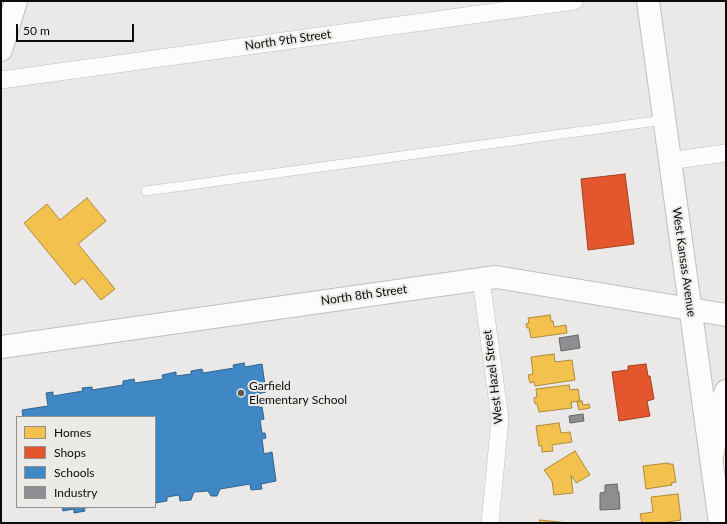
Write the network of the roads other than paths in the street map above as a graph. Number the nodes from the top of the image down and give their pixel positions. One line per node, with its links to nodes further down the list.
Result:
1 (16, 1): 4 (street)
2 (574, 1): 5 (street, North 9th Street)
3 (648, 1): 6 (street, West Kansas Avenue)
4 (1, 50)
5 (1, 80)
6 (664, 120): 8 (street, West Kansas Avenue); 9 (lane)
7 (726, 153): 8 (street)
8 (669, 161): 11 (street, West Kansas Avenue)
9 (146, 191)
10 (481, 278): 11 (street, North 8th Street); 13 (street, North 8th Street); 16 (street, West Hazel Street)
11 (690, 309): 12 (street, North 8th Street); 15 (street, West Kansas Avenue)
12 (726, 315)
13 (1, 347)
14 (726, 391): 15 (street)
15 (711, 461): 17 (street, West Kansas Avenue)
16 (490, 523)
17 (720, 523)

